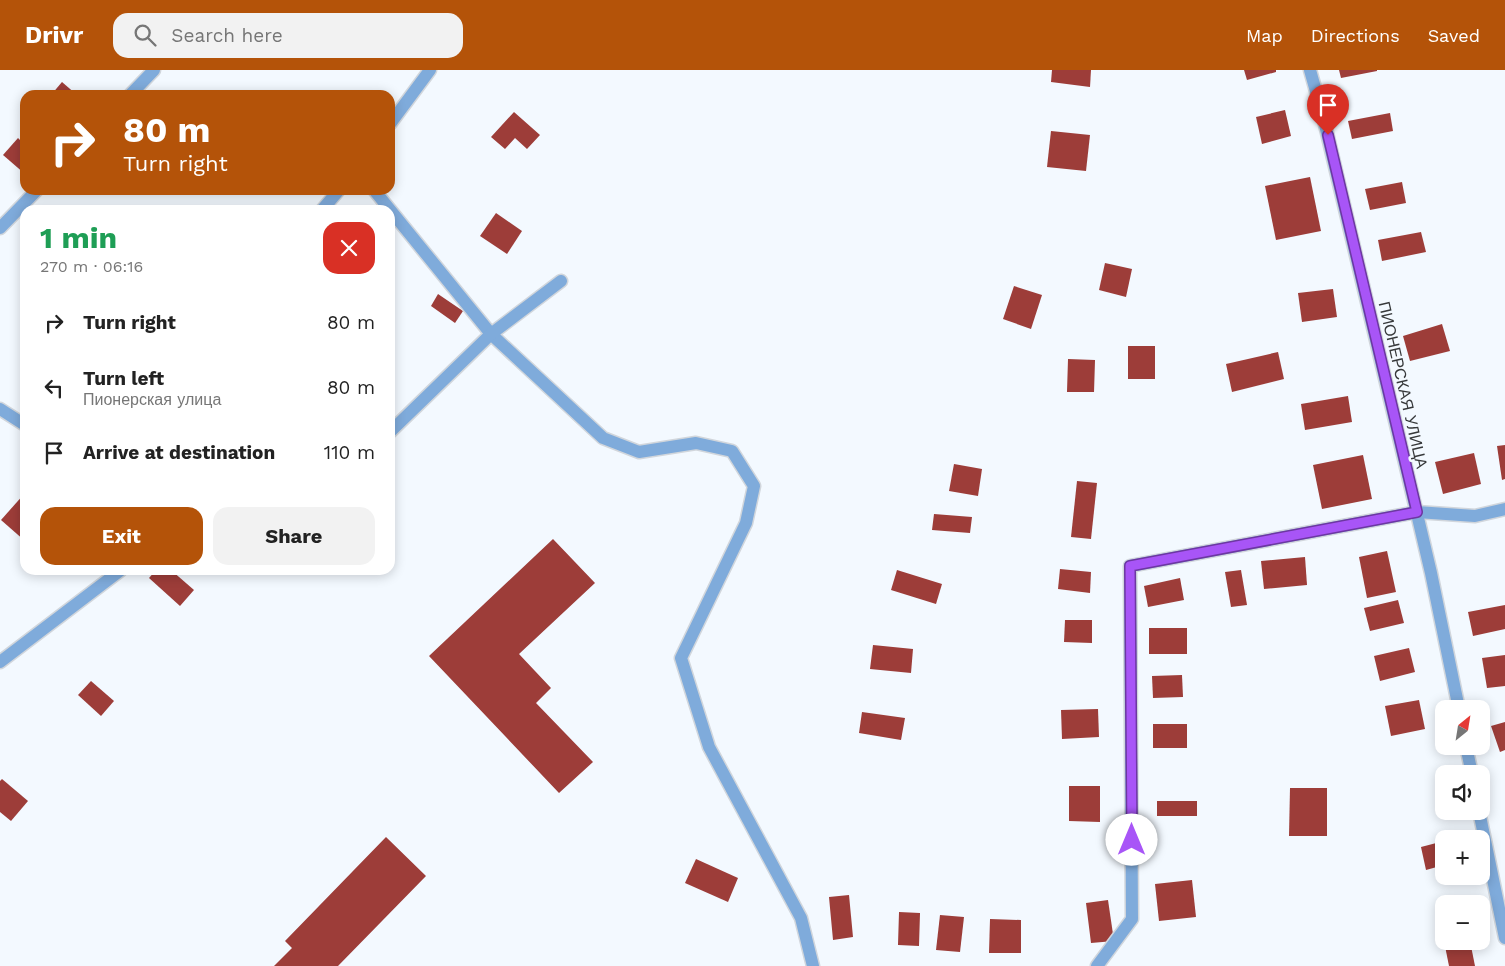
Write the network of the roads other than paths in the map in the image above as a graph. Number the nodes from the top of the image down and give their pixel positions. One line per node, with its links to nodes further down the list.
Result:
1 (154, 70): 4 (street)
2 (430, 70): 5 (street)
3 (1310, 70): 21 (street, ПИОНЕРСКАЯ УЛИЦА)
4 (135, 90)
5 (395, 117)
6 (32, 195): 9 (street)
7 (335, 195): 10 (street)
8 (378, 195): 11 (street)
9 (22, 205)
10 (326, 205)
11 (386, 205)
12 (20, 207): 14 (street)
13 (395, 216): 16 (street)
14 (0, 228)
15 (561, 281): 16 (street)
16 (491, 334): 19 (street); 27 (street)
17 (0, 409): 18 (street)
18 (20, 422)
19 (395, 427)
20 (1505, 509): 21 (street)
21 (1417, 512): 24 (street, ПИОНЕРСКАЯ УЛИЦА); 28 (street)
22 (114, 575): 23 (street)
23 (0, 662)
24 (1457, 700)
25 (1481, 820): 26 (street)
26 (1505, 938)
27 (813, 966)
28 (1097, 966)

